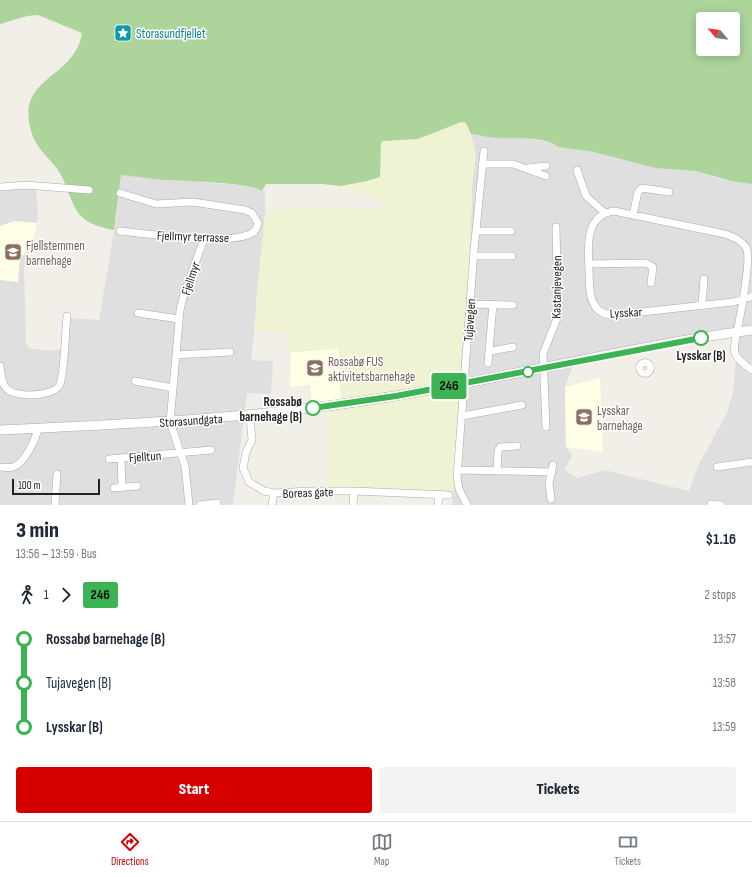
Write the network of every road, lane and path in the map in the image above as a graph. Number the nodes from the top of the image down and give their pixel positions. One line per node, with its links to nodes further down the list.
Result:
1 (484, 151): 2 (street, Tujavegen)
2 (482, 164): 4 (street); 15 (street, Tujavegen)
3 (546, 166): 4 (street)
4 (527, 168): 6 (street)
5 (577, 170): 11 (street)
6 (546, 176)
7 (0, 185): 8 (street)
8 (89, 190)
9 (670, 192): 12 (street)
10 (120, 193): 17 (street, Fjellmyr terrasse)
11 (605, 213): 12 (street); 21 (street, Lysskar)
12 (633, 215): 18 (street)
13 (556, 227): 41 (street, Kastanjevegen)
14 (120, 231): 17 (street, Fjellmyr terrasse)
15 (476, 231): 16 (street); 19 (street, Tujavegen)
16 (511, 231)
17 (204, 239): 32 (street, Fjellmyr)
18 (750, 251): 25 (street)
19 (474, 256): 20 (street); 26 (street, Tujavegen)
20 (512, 256)
21 (589, 264): 23 (street); 29 (street, Lysskar)
22 (704, 279): 29 (street)
23 (651, 283)
24 (752, 296): 25 (street, Lysskar)
25 (742, 299): 29 (street, Lysskar); 34 (street)
26 (471, 304): 27 (street); 44 (street, Tujavegen)
27 (493, 304): 28 (street); 36 (street)
28 (513, 304)
29 (702, 304)
30 (138, 313): 32 (street)
31 (67, 316): 40 (street)
32 (179, 319): 38 (street, Fjellmyr)
33 (752, 330): 34 (street, Storasundgata)
34 (737, 332): 41 (street, Storasundgata); 42 (street)
35 (513, 347): 36 (street)
36 (491, 350): 39 (street)
37 (230, 352): 38 (street)
38 (176, 355): 45 (street, Fjellmyr)
39 (488, 364)
40 (0, 366)
41 (543, 369): 44 (street, Storasundgata); 50 (street, Kastanjevegen)
42 (752, 370)
43 (135, 381): 45 (street)
44 (464, 384): 47 (street, Storasundgata); 48 (street, Tujavegen)
45 (173, 388): 49 (street, Fjellmyr)
46 (522, 405): 48 (street)
47 (250, 416): 49 (street, Storasundgata); 66 (street, Boreas gate)
48 (462, 416): 61 (street, Tujavegen)
49 (170, 422): 51 (street, Storasundgata); 55 (street, Fjelltun)
50 (546, 427)
51 (38, 428): 52 (street, Storasundgata); 59 (street)
52 (0, 430)
53 (517, 446): 62 (street)
54 (210, 450): 55 (street, Fjelltun)
55 (181, 454): 56 (street, Fjelltun); 73 (street, Fjelltun)
56 (120, 458): 57 (street, Fjelltun); 64 (street)
57 (109, 459)
58 (752, 462): 60 (street)
59 (0, 467)
60 (716, 467)
61 (457, 470): 62 (street); 78 (street, Tujavegen)
62 (497, 471): 69 (street)
63 (57, 474): 72 (street)
64 (137, 486)
65 (354, 491): 66 (street, Boreas gate); 67 (street, Boreas gate); 76 (street)
66 (274, 493): 75 (street)
67 (439, 494): 68 (street, Boreas gate); 77 (street)
68 (449, 494)
69 (551, 499)
70 (217, 503): 74 (street)
71 (711, 504): 79 (street)
72 (55, 505)
73 (189, 505)
74 (200, 505)
75 (272, 505)
76 (353, 505)
77 (438, 505)
78 (467, 505)
79 (721, 505)

